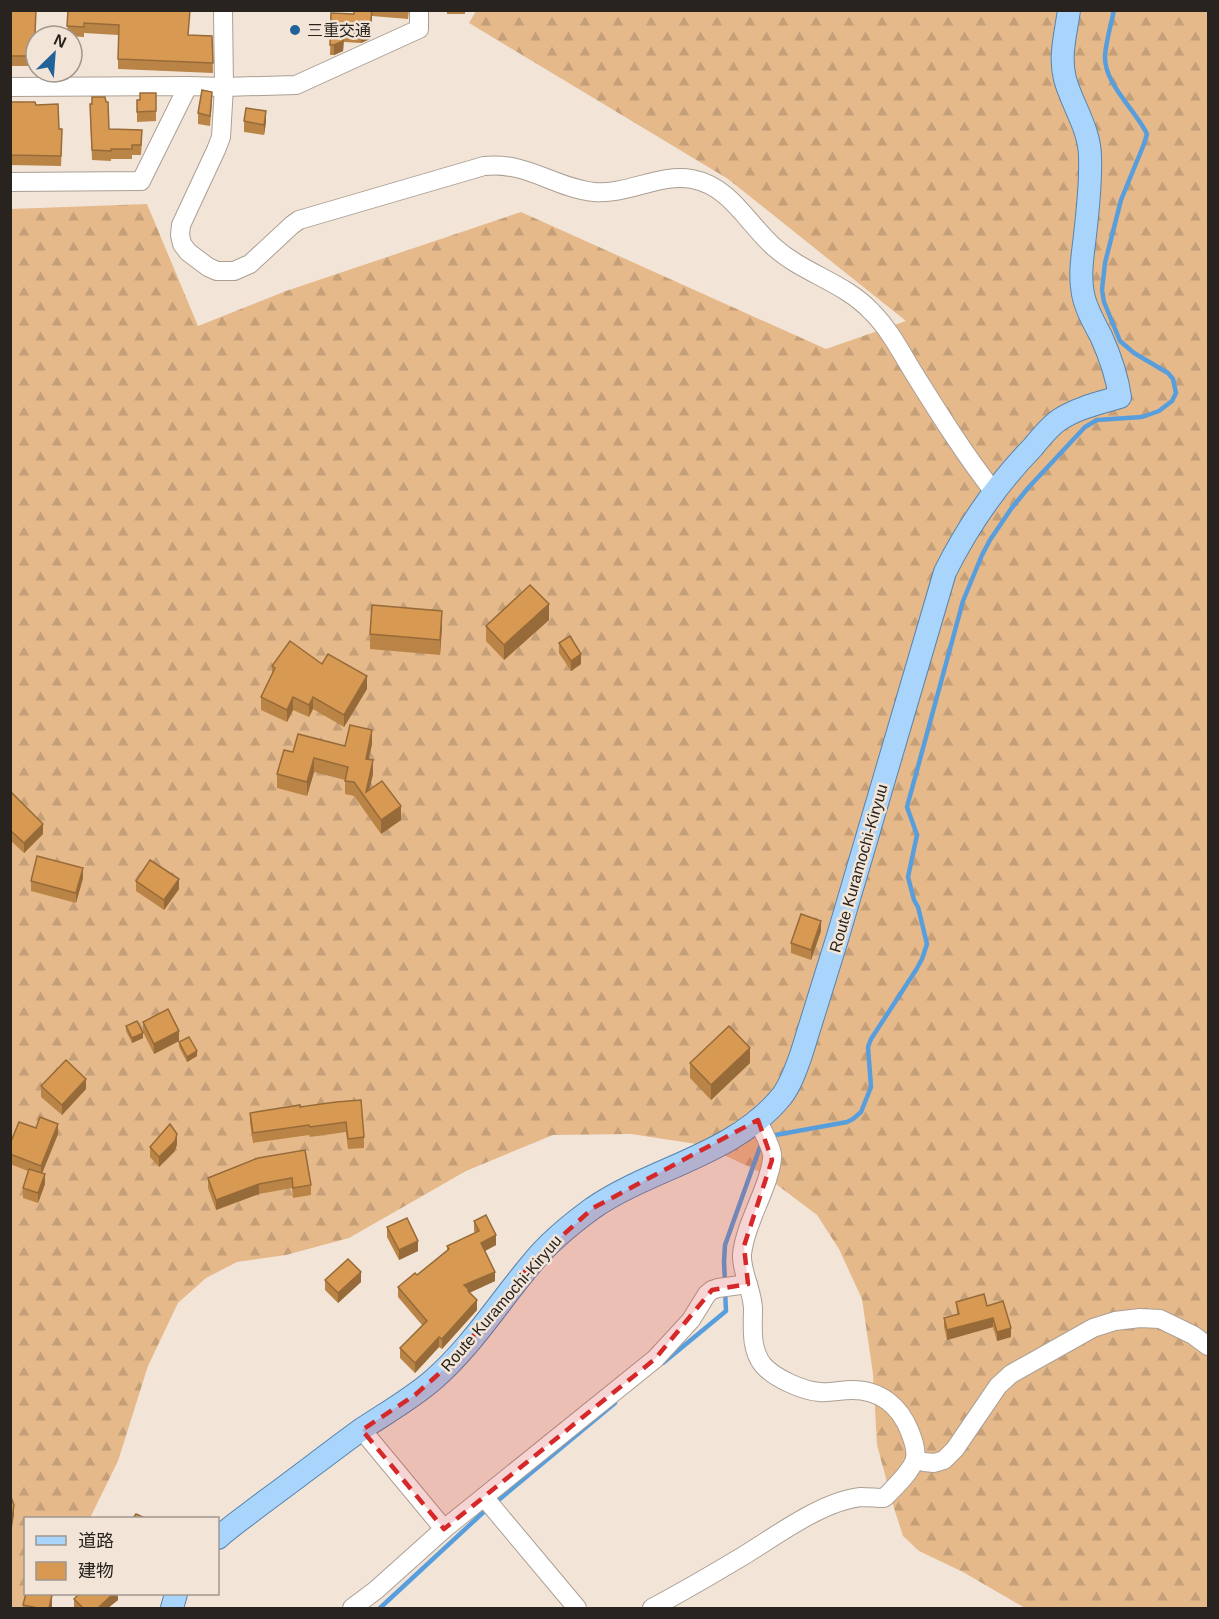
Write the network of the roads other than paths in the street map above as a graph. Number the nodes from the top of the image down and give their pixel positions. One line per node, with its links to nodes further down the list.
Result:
1 (223, 10): 6 (street)
2 (419, 10): 6 (street)
3 (1069, 10): 8 (main road, Route Kuramochi-Kiryuu)
4 (188, 86): 5 (street); 6 (street); 7 (street)
5 (10, 87)
6 (224, 87): 8 (street)
7 (10, 182)
8 (994, 492): 9 (main road, Route Kuramochi-Kiryuu)
9 (760, 1125): 10 (street); 12 (main road, Route Kuramochi-Kiryuu)
10 (742, 1285): 13 (street); 14 (street)
11 (1209, 1346): 13 (street)
12 (362, 1430): 15 (street); 16 (main road, Route Kuramochi-Kiryuu)
13 (915, 1459): 19 (street)
14 (490, 1503): 15 (street); 18 (street)
15 (444, 1529): 17 (street)
16 (219, 1537)
17 (352, 1608)
18 (578, 1608)
19 (652, 1608)

